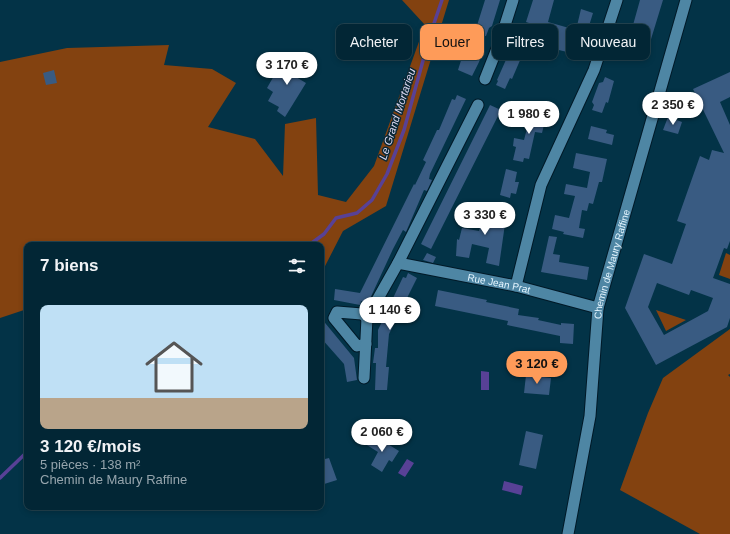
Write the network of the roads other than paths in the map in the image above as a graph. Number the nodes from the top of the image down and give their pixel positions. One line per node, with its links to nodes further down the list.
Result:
1 (513, 0): 4 (street)
2 (617, 0): 7 (street)
3 (686, 0): 8 (street, Chemin de Maury Raffine)
4 (485, 79)
5 (478, 105): 6 (street)
6 (398, 263): 7 (street, Rue Jean Prat); 9 (street)
7 (516, 286): 8 (street, Rue Jean Prat)
8 (598, 308): 12 (street, Chemin de Maury Raffine)
9 (367, 318): 10 (street); 10 (street)
10 (366, 344): 11 (street)
11 (364, 378)
12 (568, 534)

